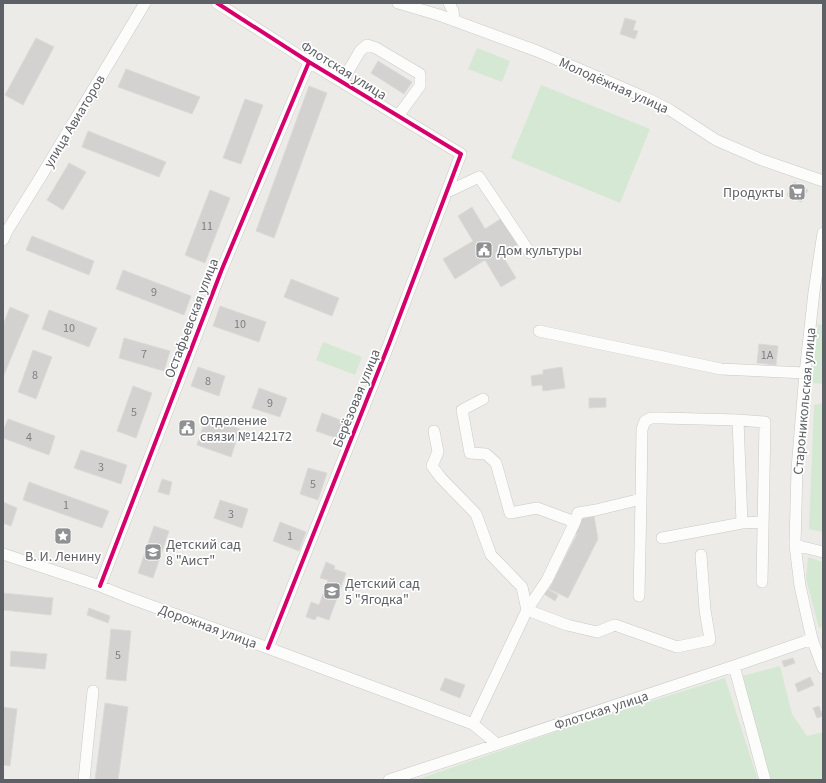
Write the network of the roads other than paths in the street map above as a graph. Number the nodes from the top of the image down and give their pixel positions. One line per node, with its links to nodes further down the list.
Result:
1 (145, 3): 14 (street, улица Авиаторов)
2 (217, 3): 7 (street, Флотская улица)
3 (398, 3): 5 (street, Молодёжная улица)
4 (449, 3): 6 (street)
5 (415, 5): 6 (street, Молодёжная улица)
6 (454, 20): 11 (street, Молодёжная улица)
7 (309, 62): 8 (street, Флотская улица); 31 (street, Остафьевская улица)
8 (342, 82): 9 (street, Флотская улица); 9 (street)
9 (398, 116): 10 (street, Флотская улица)
10 (461, 154): 12 (street, Берёзовая улица)
11 (823, 181)
12 (447, 192): 15 (street); 35 (street, Берёзовая улица)
13 (823, 233): 17 (street, Староникольская улица)
14 (3, 240)
15 (530, 254)
16 (539, 331): 17 (street)
17 (805, 373): 26 (street, Староникольская улица)
18 (483, 399): 22 (street)
19 (738, 420): 21 (street); 23 (street); 24 (street)
20 (434, 430): 33 (street)
21 (641, 499): 22 (street); 32 (street)
22 (574, 522): 33 (street)
23 (763, 522): 24 (street); 30 (street)
24 (742, 523): 25 (street)
25 (662, 538)
26 (795, 545): 27 (street); 34 (street, Староникольская улица)
27 (823, 552)
28 (3, 554): 31 (street, Дорожная улица)
29 (701, 555): 33 (street)
30 (762, 582)
31 (100, 586): 35 (street, Дорожная улица)
32 (638, 596)
33 (527, 610): 39 (street)
34 (812, 639): 36 (street, Флотская улица); 37 (street, Староникольская улица)
35 (268, 648): 39 (street, Дорожная улица)
36 (734, 666): 40 (street, Флотская улица); 43 (street)
37 (823, 668)
38 (93, 691): 41 (street)
39 (473, 724): 40 (street, Дорожная улица)
40 (497, 744): 42 (street, Флотская улица)
41 (84, 780)
42 (389, 780)
43 (765, 780)

